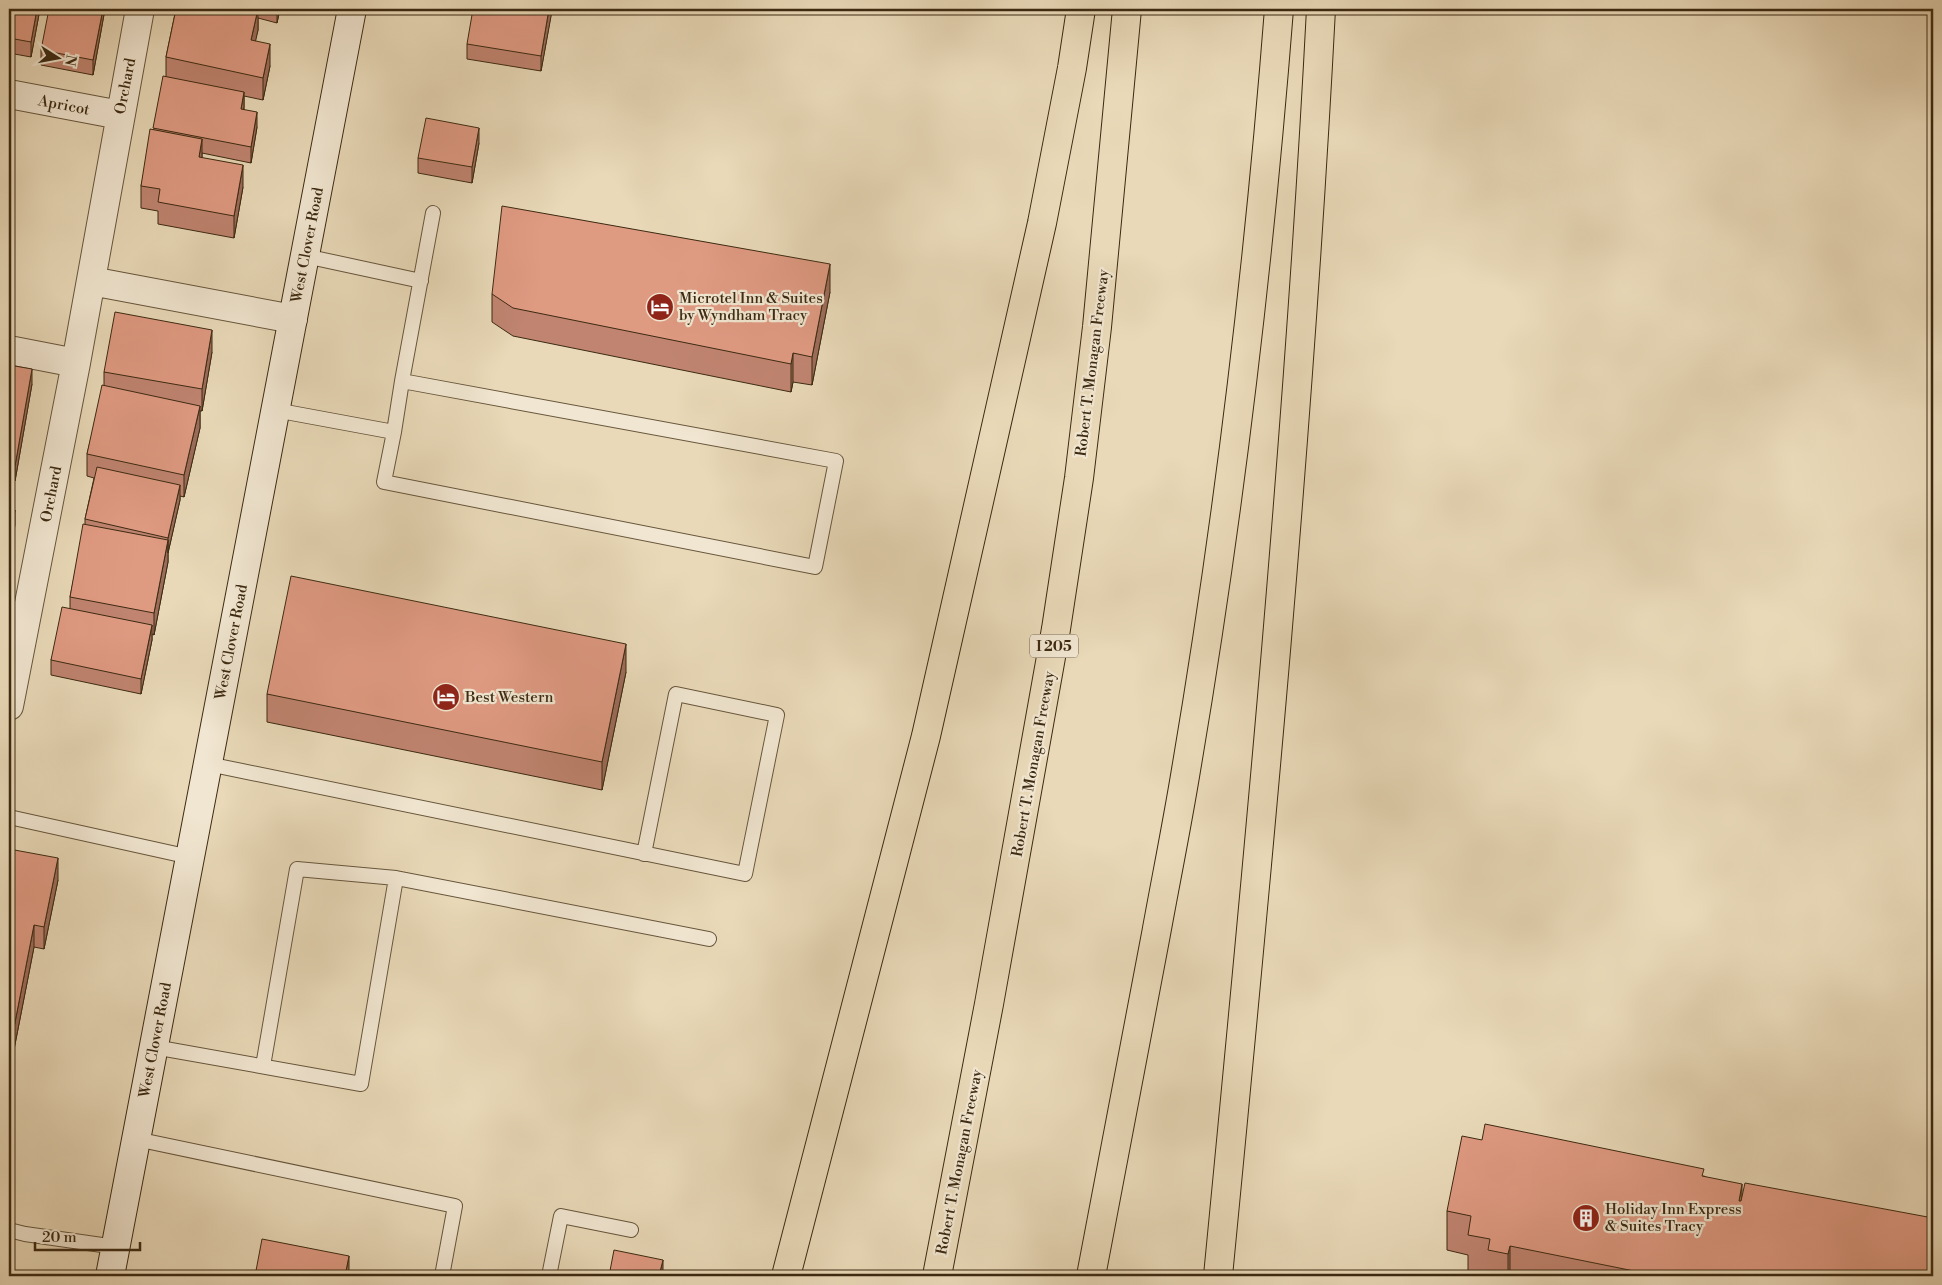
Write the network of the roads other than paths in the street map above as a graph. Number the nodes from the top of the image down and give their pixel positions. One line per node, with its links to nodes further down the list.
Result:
1 (140, 9): 8 (street, Orchard)
2 (352, 9): 10 (street, West Clover Road)
3 (1081, 9): 36 (highway)
4 (1127, 9): 37 (highway, Robert T. Monagan Freeway / I 205)
5 (1279, 9): 38 (highway)
6 (1321, 9): 39 (highway)
7 (9, 94): 8 (street, Apricot)
8 (120, 115): 11 (street, Orchard)
9 (433, 213): 12 (lane)
10 (305, 256): 12 (lane); 13 (street, West Clover Road)
11 (91, 281): 13 (street); 15 (street, Orchard)
12 (421, 281): 16 (lane)
13 (293, 319): 17 (street, West Clover Road)
14 (9, 350): 15 (street)
15 (76, 363): 19 (street, Orchard)
16 (402, 381): 18 (lane); 18 (lane)
17 (275, 410): 18 (lane); 21 (street, West Clover Road)
18 (394, 432)
19 (17, 622): 20 (street, Orchard)
20 (9, 706)
21 (208, 764): 23 (lane); 24 (street, West Clover Road)
22 (9, 817): 24 (lane)
23 (644, 854): 23 (lane)
24 (190, 857): 27 (street, West Clover Road)
25 (396, 878): 26 (lane); 28 (lane); 28 (lane)
26 (708, 939)
27 (154, 1047): 28 (lane); 29 (street, West Clover Road)
28 (263, 1066)
29 (136, 1140): 32 (street, West Clover Road); 34 (lane)
30 (9, 1230): 32 (lane)
31 (631, 1230): 35 (lane)
32 (116, 1247): 33 (street, West Clover Road)
33 (110, 1276)
34 (442, 1276)
35 (549, 1276)
36 (786, 1276)
37 (937, 1276)
38 (1091, 1276)
39 (1218, 1276)

